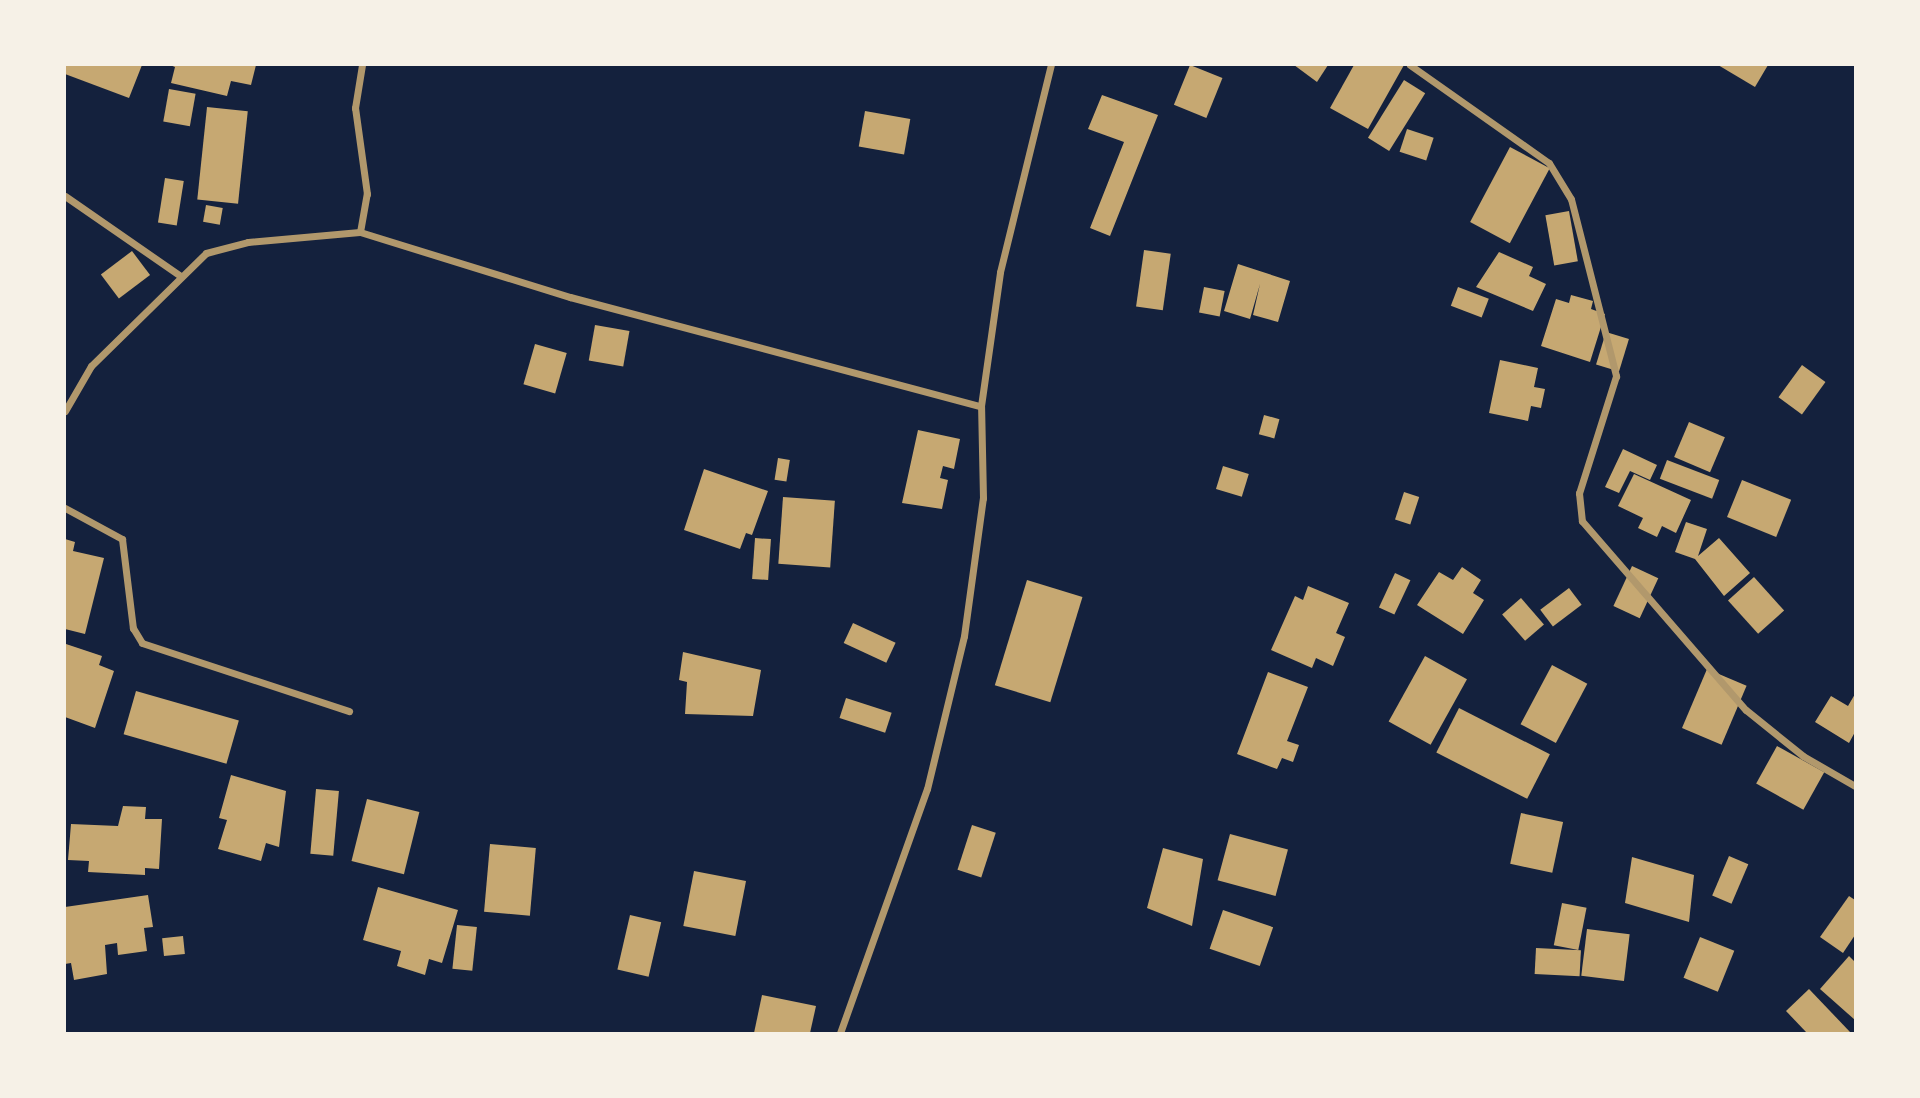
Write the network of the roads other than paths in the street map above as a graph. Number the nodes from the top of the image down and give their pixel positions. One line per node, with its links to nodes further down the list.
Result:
1 (362, 65): 5 (street)
2 (1051, 65): 7 (street)
3 (1410, 65): 11 (street)
4 (65, 197): 6 (street)
5 (360, 232): 6 (street); 7 (street)
6 (179, 275): 8 (street)
7 (981, 406): 12 (street)
8 (65, 411)
9 (65, 508): 10 (street)
10 (349, 711)
11 (1855, 786)
12 (840, 1033)

